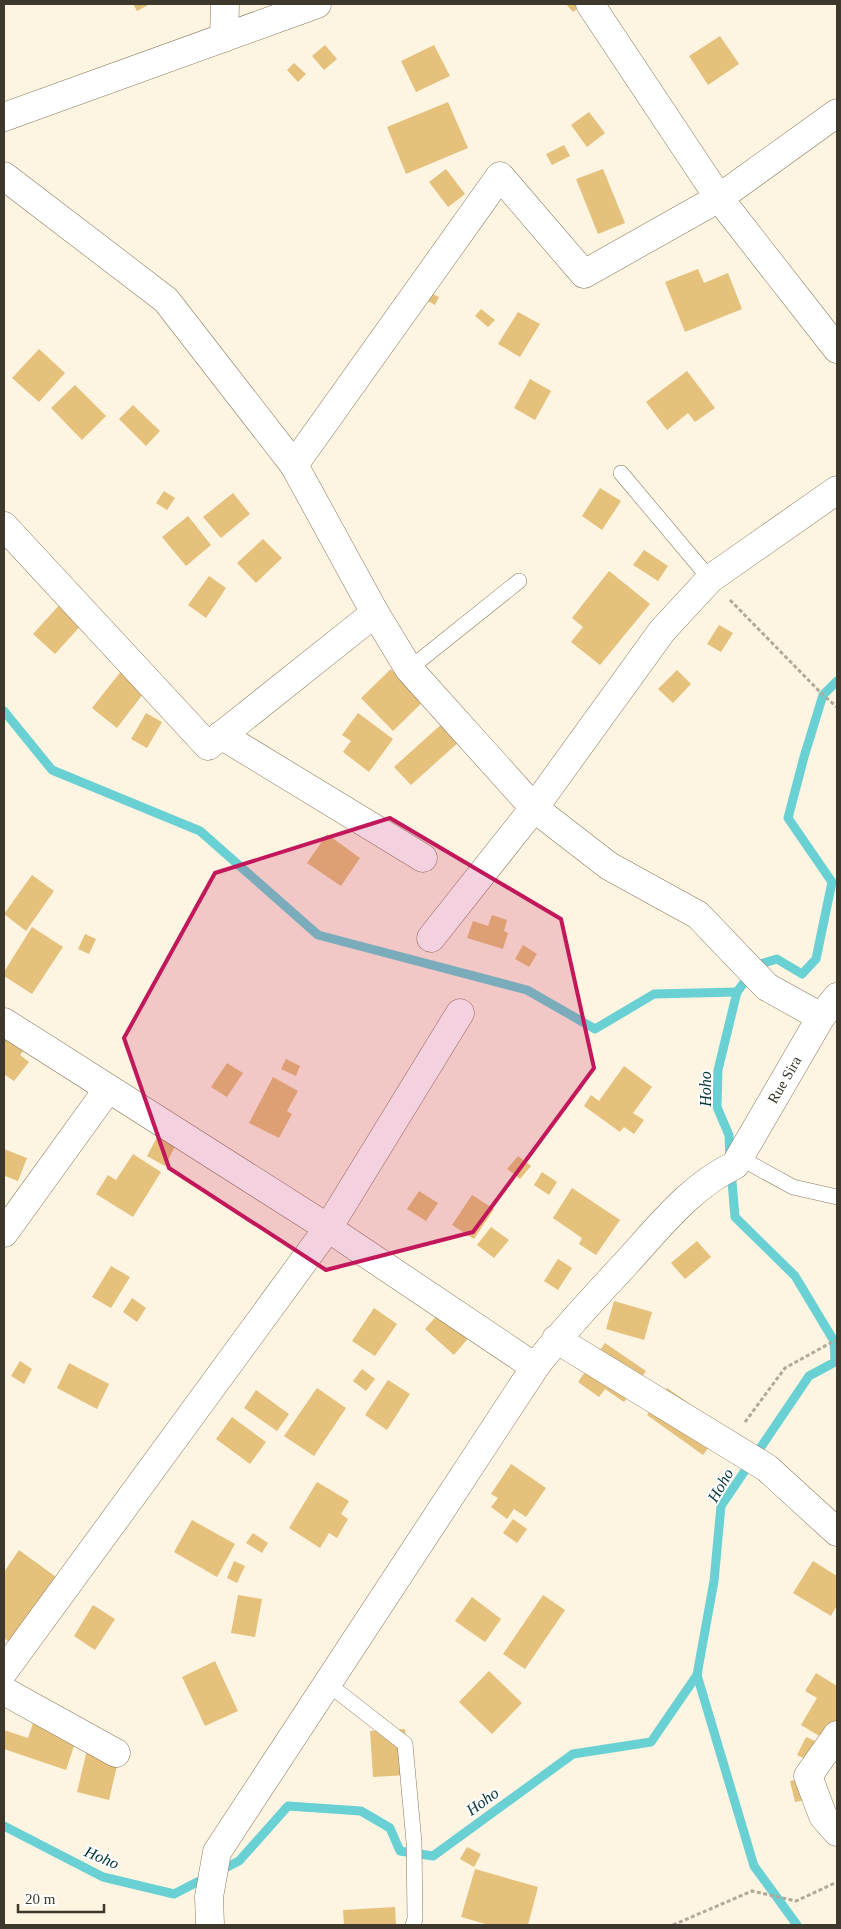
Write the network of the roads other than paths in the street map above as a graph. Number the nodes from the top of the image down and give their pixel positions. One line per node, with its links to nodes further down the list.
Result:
1 (225, 4): 4 (street)
2 (317, 4): 4 (street)
3 (590, 4): 8 (street)
4 (224, 38): 6 (street)
5 (837, 113): 8 (street)
6 (4, 117)
7 (4, 176): 10 (street)
8 (719, 198): 9 (street); 10 (street)
9 (837, 349)
10 (294, 465): 16 (street)
11 (621, 473): 14 (lane)
12 (837, 490): 14 (street)
13 (4, 526): 18 (street)
14 (710, 579): 19 (street)
15 (520, 581): 17 (lane)
16 (375, 613): 17 (street); 18 (street)
17 (409, 669): 19 (street)
18 (221, 735): 20 (street)
19 (534, 808): 21 (street); 22 (street)
20 (423, 858)
21 (431, 938)
22 (829, 1007): 26 (street, Rue Sira)
23 (460, 1013): 28 (street)
24 (4, 1022): 25 (street)
25 (108, 1089): 28 (street); 29 (street)
26 (731, 1165): 27 (lane); 30 (street)
27 (837, 1197)
28 (328, 1228): 31 (street); 33 (street)
29 (4, 1233)
30 (556, 1339): 31 (street); 32 (street)
31 (534, 1367): 34 (street)
32 (837, 1532)
33 (4, 1671)
34 (328, 1684): 39 (street); 40 (lane)
35 (4, 1691): 37 (street)
36 (837, 1734): 38 (street)
37 (116, 1753)
38 (837, 1832)
39 (210, 1925)
40 (413, 1925)

